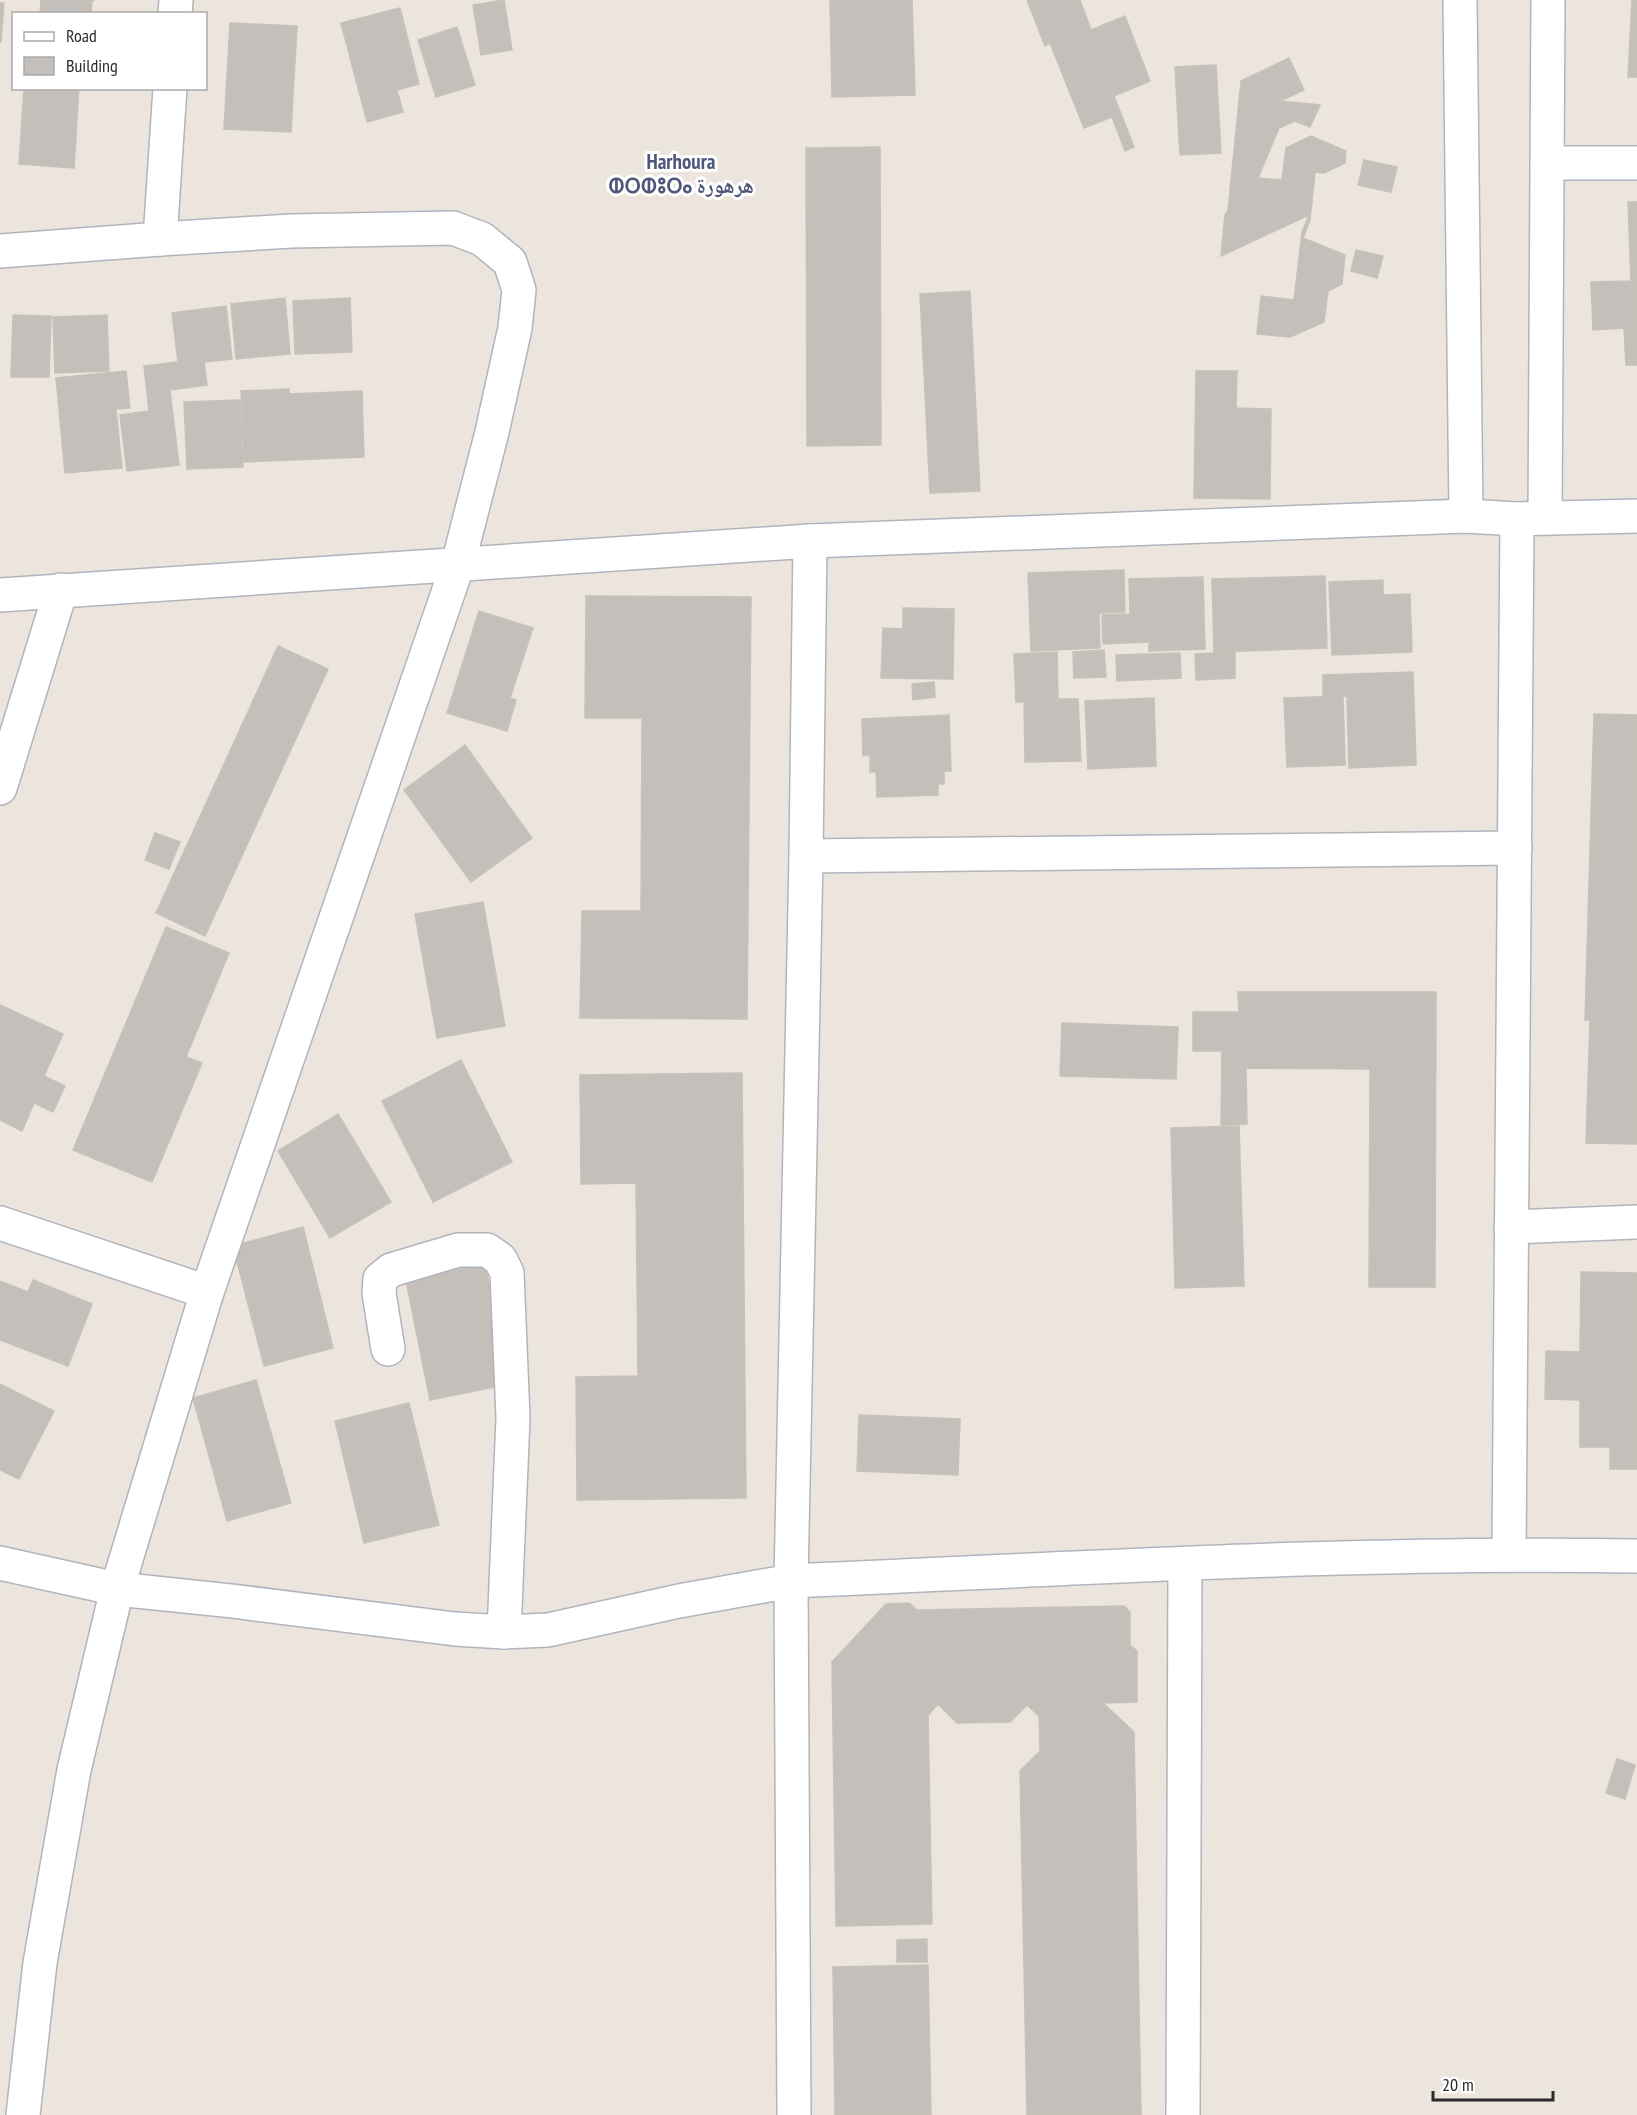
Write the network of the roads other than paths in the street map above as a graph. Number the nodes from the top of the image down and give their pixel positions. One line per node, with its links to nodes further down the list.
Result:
1 (1460, 0): 8 (street)
2 (1548, 0): 5 (street)
3 (170, 90): 6 (street)
4 (1637, 163): 5 (street)
5 (1547, 164): 10 (street)
6 (160, 239): 7 (street); 12 (street)
7 (0, 251)
8 (1466, 516): 10 (street); 11 (street)
9 (1637, 516): 10 (street)
10 (1531, 518): 16 (street)
11 (810, 541): 12 (street); 17 (street)
12 (458, 564): 13 (street); 21 (street)
13 (61, 590): 14 (street); 15 (street)
14 (0, 596)
15 (0, 788)
16 (1515, 848): 17 (street); 20 (street)
17 (806, 856): 27 (street)
18 (1637, 1222): 20 (street)
19 (0, 1223): 21 (street)
20 (1511, 1227): 23 (street)
21 (207, 1292): 28 (street)
22 (388, 1349): 29 (street)
23 (1509, 1554): 24 (street); 26 (street)
24 (1637, 1556)
25 (0, 1563): 28 (street)
26 (1185, 1564): 27 (street); 32 (street)
27 (791, 1581): 29 (street); 31 (street)
28 (117, 1589): 29 (street); 30 (street)
29 (504, 1632)
30 (23, 2115)
31 (795, 2115)
32 (1183, 2115)

